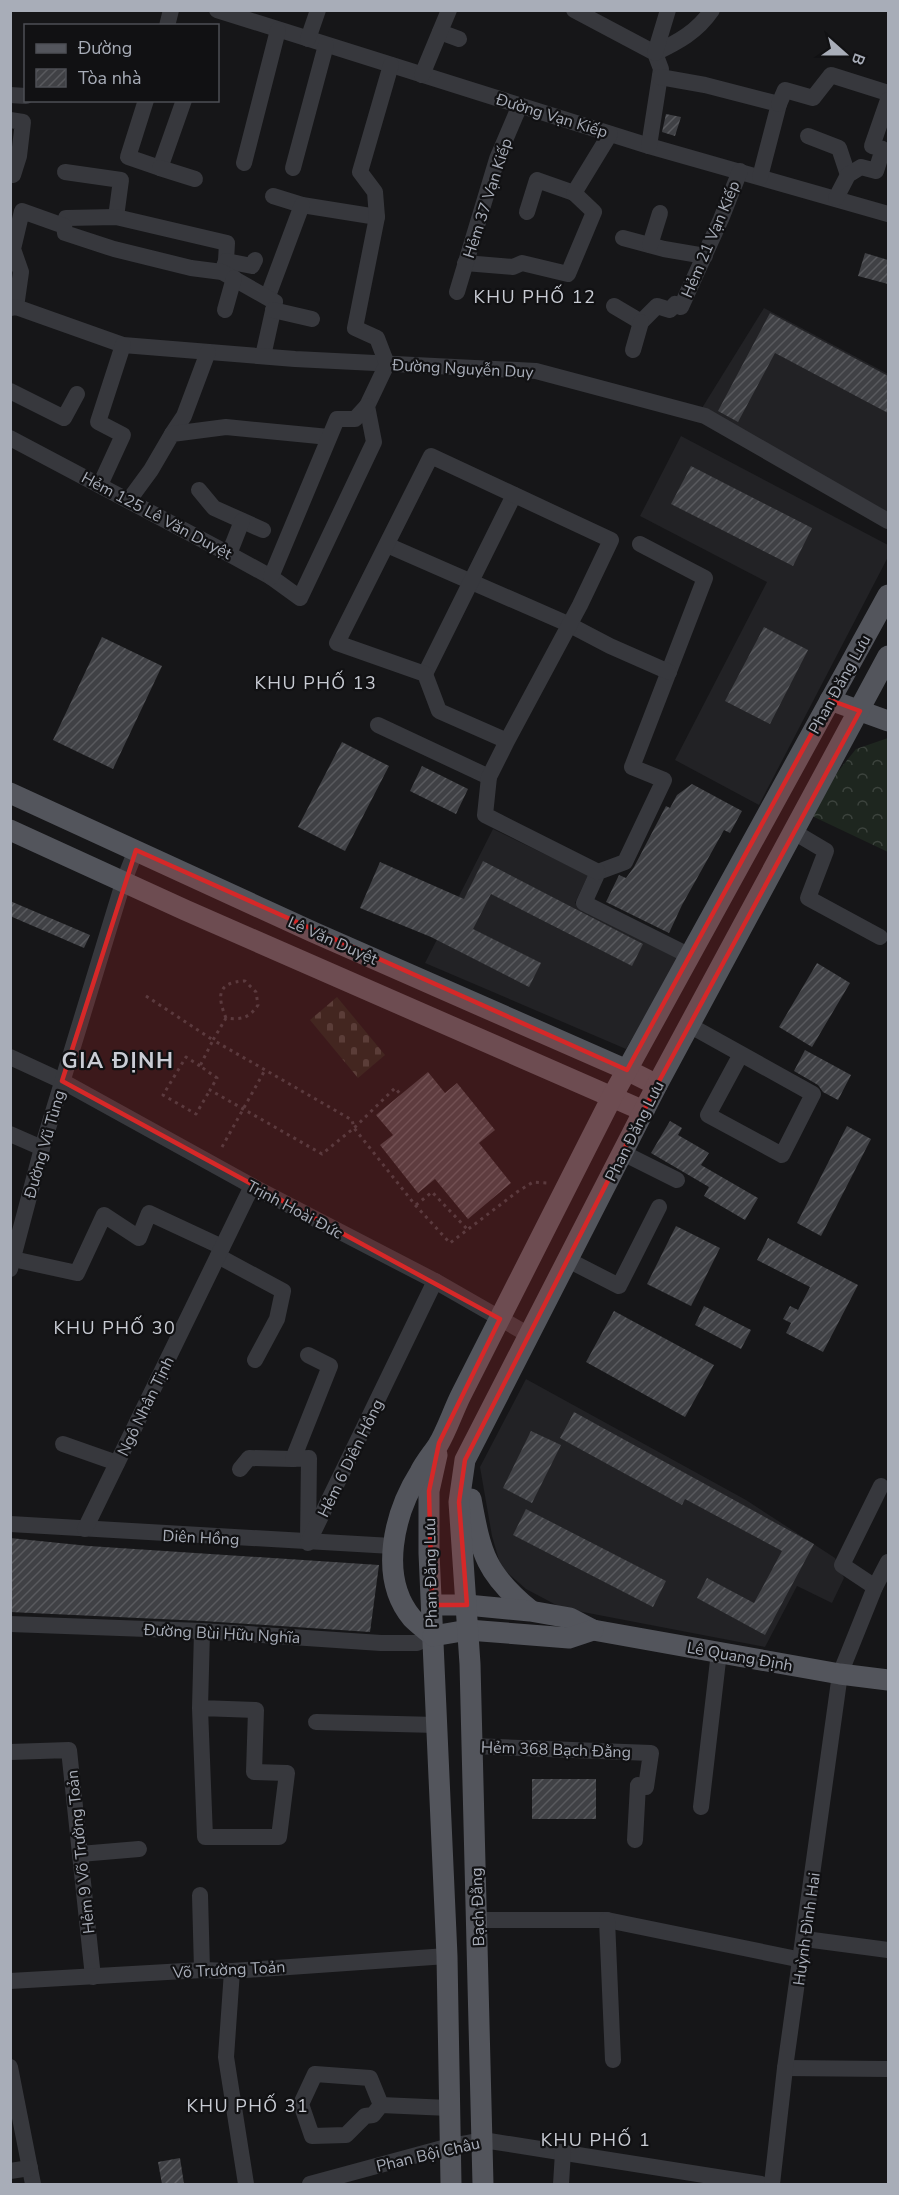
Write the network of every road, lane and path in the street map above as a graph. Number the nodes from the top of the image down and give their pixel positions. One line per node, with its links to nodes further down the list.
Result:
1 (217, 10): 8 (street, Đường Vạn Kiếp)
2 (318, 10): 10 (street)
3 (449, 10): 9 (street)
4 (574, 10): 7 (street)
5 (668, 10): 13 (street)
6 (712, 10): 13 (street)
7 (591, 14): 13 (street)
8 (278, 30): 10 (street, Đường Vạn Kiếp); 28 (street)
9 (440, 32): 11 (street); 15 (street)
10 (308, 39): 12 (street, Đường Vạn Kiếp)
11 (459, 39)
12 (326, 45): 14 (street, Đường Vạn Kiếp); 30 (street)
13 (655, 53): 16 (street)
14 (391, 65): 15 (street, Đường Vạn Kiếp); 46 (street)
15 (422, 75): 22 (street, Đường Vạn Kiếp)
16 (660, 77): 21 (street); 26 (street)
17 (888, 93): 21 (street)
18 (888, 100): 34 (street)
19 (145, 102): 27 (street)
20 (183, 102): 29 (street)
21 (779, 104): 35 (street)
22 (520, 105): 24 (street, Đường Vạn Kiếp); 52 (street, Hẻm 37 Vạn Kiếp)
23 (10, 120): 33 (street)
24 (610, 134): 26 (street, Đường Vạn Kiếp); 38 (street)
25 (808, 136): 34 (street)
26 (650, 146): 31 (street, Đường Vạn Kiếp)
27 (128, 157): 29 (street); 37 (street)
28 (244, 163)
29 (160, 168): 36 (street)
30 (293, 168)
31 (740, 171): 35 (street, Đường Vạn Kiếp); 50 (street, Hẻm 21 Vạn Kiếp)
32 (65, 172): 37 (street)
33 (13, 175)
34 (848, 175): 40 (street)
35 (760, 177): 40 (street, Đường Vạn Kiếp)
36 (195, 179)
37 (121, 180): 45 (street)
38 (574, 194): 42 (street); 52 (street)
39 (273, 196): 41 (street)
40 (836, 198): 44 (street, Đường Vạn Kiếp)
41 (302, 205): 46 (street); 55 (street)
42 (527, 212)
43 (660, 213): 49 (street)
44 (888, 214)
45 (116, 217): 47 (street); 53 (street)
46 (376, 217): 65 (street)
47 (64, 226): 53 (street); 57 (street)
48 (623, 238): 49 (street)
49 (650, 245): 50 (street)
50 (705, 256): 60 (street, Hẻm 21 Vạn Kiếp)
51 (255, 260): 53 (street)
52 (465, 263): 54 (street, Hẻm 37 Vạn Kiếp)
53 (228, 270): 55 (street); 58 (street)
54 (457, 292)
55 (270, 303): 59 (street); 64 (street)
56 (614, 306): 60 (street)
57 (13, 308): 61 (street, Đường Nguyễn Duy)
58 (225, 310)
59 (312, 319)
60 (641, 322): 62 (street)
61 (123, 345): 63 (street, Đường Nguyễn Duy); 72 (street)
62 (633, 350)
63 (208, 352): 64 (street, Đường Nguyễn Duy); 69 (street)
64 (263, 356): 65 (street, Đường Nguyễn Duy)
65 (387, 363): 68 (street); 76 (street, Đường Nguyễn Duy)
66 (10, 391): 67 (street)
67 (77, 394)
68 (367, 406): 70 (street); 82 (street, Hẻm 125 Lê Văn Duyệt)
69 (172, 434): 70 (street); 75 (street)
70 (329, 437): 82 (street)
71 (10, 438): 72 (street, Hẻm 125 Lê Văn Duyệt)
72 (100, 485): 75 (street, Hẻm 125 Lê Văn Duyệt)
73 (199, 490): 77 (street)
74 (514, 495): 80 (street); 83 (street); 85 (street)
75 (129, 500): 81 (street, Hẻm 125 Lê Văn Duyệt)
76 (888, 520)
77 (242, 521): 78 (street); 81 (street)
78 (263, 530)
79 (640, 544): 88 (street)
80 (387, 545): 83 (street); 89 (street)
81 (229, 554): 82 (street, Hẻm 125 Lê Văn Duyệt)
82 (271, 577)
83 (470, 580): 85 (street); 89 (street)
84 (888, 595): 86 (main road, Phan Đăng Lưu)
85 (568, 624): 88 (street); 94 (street)
86 (853, 658): 87 (main road); 90 (main road, Phan Đăng Lưu)
87 (886, 668): 91 (main road, Phan Đăng Lưu)
88 (669, 672): 100 (street)
89 (425, 674): 94 (street)
90 (830, 700): 91 (main road); 105 (main road, Phan Đăng Lưu)
91 (860, 711): 92 (main road); 98 (main road, Phan Đăng Lưu)
92 (888, 721)
93 (378, 725): 95 (street)
94 (507, 741): 95 (street)
95 (489, 777): 100 (street)
96 (10, 793): 99 (main road, Lê Văn Duyệt)
97 (10, 830): 101 (main road, Lê Văn Duyệt)
98 (794, 832): 103 (street); 108 (main road, Phan Đăng Lưu)
99 (136, 850): 101 (street, Đường Vũ Tùng); 102 (main road, Lê Văn Duyệt)
100 (598, 872): 105 (street)
101 (123, 883): 104 (main road, Lê Văn Duyệt); 115 (street, Đường Vũ Tùng)
102 (290, 921): 104 (main road); 114 (main road, Lê Văn Duyệt)
103 (880, 937)
104 (277, 951): 119 (main road, Lê Văn Duyệt)
105 (690, 956): 114 (main road, Phan Đăng Lưu)
106 (146, 996): 109 (path)
107 (226, 1018): 107 (path); 109 (path)
108 (689, 1025): 110 (street); 116 (main road, Phan Đăng Lưu)
109 (213, 1040): 112 (path); 113 (path)
110 (741, 1054): 110 (street)
111 (10, 1057): 115 (street, Trịnh Hoài Đức)
112 (200, 1066): 117 (path); 117 (path)
113 (265, 1070): 120 (path); 122 (path)
114 (627, 1070): 116 (main road, Lê Văn Duyệt); 119 (main road, Phan Đăng Lưu)
115 (62, 1081): 125 (street, Đường Vũ Tùng); 129 (street, Trịnh Hoài Đức)
116 (657, 1085): 121 (main road, Phan Đăng Lưu)
117 (210, 1090): 120 (path)
118 (401, 1095): 122 (path)
119 (612, 1097): 121 (main road, Lê Văn Duyệt); 128 (main road, Phan Đăng Lưu)
120 (242, 1108): 122 (path); 124 (path)
121 (644, 1111): 126 (main road, Phan Đăng Lưu)
122 (354, 1128): 130 (path)
123 (10, 1134): 125 (street)
124 (222, 1147)
125 (42, 1148): 135 (street, Đường Vũ Tùng)
126 (623, 1153): 127 (street); 134 (main road, Phan Đăng Lưu)
127 (677, 1180)
128 (568, 1184): 132 (path); 137 (main road, Phan Đăng Lưu)
129 (252, 1186): 133 (street, Ngô Nhân Tịnh); 136 (street, Trịnh Hoài Đức)
130 (416, 1206): 132 (path); 132 (path)
131 (659, 1207): 134 (street)
132 (468, 1230)
133 (220, 1252): 135 (street); 140 (street); 145 (street, Ngô Nhân Tịnh)
134 (568, 1260): 138 (main road, Phan Đăng Lưu)
135 (12, 1264)
136 (435, 1281): 137 (street, Trịnh Hoài Đức); 150 (street, Hẻm 6 Diên Hồng)
137 (500, 1319): 138 (street, Trịnh Hoài Đức); 141 (main road, Phan Đăng Lưu)
138 (529, 1335): 144 (main road, Phan Đăng Lưu)
139 (309, 1354): 143 (street)
140 (255, 1360)
141 (439, 1443): 151 (main road, Phan Đăng Lưu); 154 (main road, Phan Đăng Lưu)
142 (63, 1444): 145 (street)
143 (293, 1459): 146 (street); 150 (street, Hẻm 6 Diên Hồng)
144 (465, 1460): 155 (main road, Phan Đăng Lưu); 156 (main road)
145 (117, 1463): 149 (street, Ngô Nhân Tịnh)
146 (240, 1469)
147 (881, 1486): 153 (street)
148 (10, 1524): 149 (street, Diên Hồng)
149 (85, 1529): 150 (street, Diên Hồng)
150 (308, 1543): 151 (street, Diên Hồng)
151 (392, 1546): 161 (main road, Phan Đăng Lưu)
152 (888, 1562): 153 (street, Huỳnh Đình Hai)
153 (875, 1587): 163 (street, Huỳnh Đình Hai)
154 (432, 1605): 155 (main road, Lê Quang Định); 161 (main road, Phan Đăng Lưu)
155 (467, 1605): 156 (main road, Lê Quang Định); 158 (main road, Phan Đăng Lưu)
156 (530, 1611): 159 (main road, Lê Quang Định)
157 (10, 1624): 160 (street, Đường Bùi Hữu Nghĩa)
158 (468, 1630): 159 (main road, Lê Quang Định); 161 (main road, Lê Quang Định); 168 (main road, Bạch Đằng)
159 (593, 1630): 162 (main road, Lê Quang Định)
160 (201, 1631): 161 (street, Đường Bùi Hữu Nghĩa); 165 (street)
161 (433, 1636): 167 (main road, Bạch Đằng)
162 (719, 1652): 163 (main road, Lê Quang Định); 170 (street)
163 (840, 1674): 164 (main road, Lê Quang Định); 177 (street, Huỳnh Đình Hai)
164 (888, 1680)
165 (200, 1708): 165 (street)
166 (316, 1722): 167 (street)
167 (437, 1725): 179 (main road, Bạch Đằng)
168 (472, 1746): 171 (street, Hẻm 368 Bạch Đằng); 175 (main road, Bạch Đằng)
169 (10, 1752): 173 (street, Hẻm 9 Võ Trường Toản)
170 (701, 1807)
171 (635, 1840)
172 (139, 1849): 173 (street)
173 (80, 1854): 183 (street, Hẻm 9 Võ Trường Toản)
174 (200, 1895): 181 (street)
175 (477, 1920): 176 (street); 191 (main road, Bạch Đằng)
176 (607, 1920): 180 (street); 185 (street)
177 (805, 1940): 178 (street); 180 (street, Huỳnh Đình Hai)
178 (888, 1950)
179 (447, 1956): 182 (street, Võ Trường Toản); 190 (main road, Bạch Đằng)
180 (802, 1960): 187 (street, Huỳnh Đình Hai)
181 (202, 1970): 182 (street, Võ Trường Toản); 183 (street, Võ Trường Toản)
182 (232, 1971): 197 (street)
183 (93, 1977): 184 (street, Võ Trường Toản)
184 (10, 1981)
185 (613, 2060)
186 (10, 2067): 195 (street)
187 (785, 2068): 188 (street); 203 (street, Huỳnh Đình Hai)
188 (888, 2069)
189 (381, 2104): 189 (street); 190 (street)
190 (449, 2108): 192 (main road, Bạch Đằng)
191 (483, 2140): 192 (street, Phan Bội Châu); 193 (street, Phan Bội Châu); 200 (main road, Bạch Đằng)
192 (450, 2146): 198 (street, Phan Bội Châu); 199 (main road, Bạch Đằng)
193 (563, 2152): 196 (street, Phan Bội Châu); 201 (street)
194 (10, 2170): 195 (street)
195 (32, 2176)
196 (687, 2179): 202 (street, Phan Bội Châu)
197 (246, 2184)
198 (310, 2184)
199 (451, 2184)
200 (483, 2184)
201 (561, 2184)
202 (761, 2184)
203 (772, 2184)

